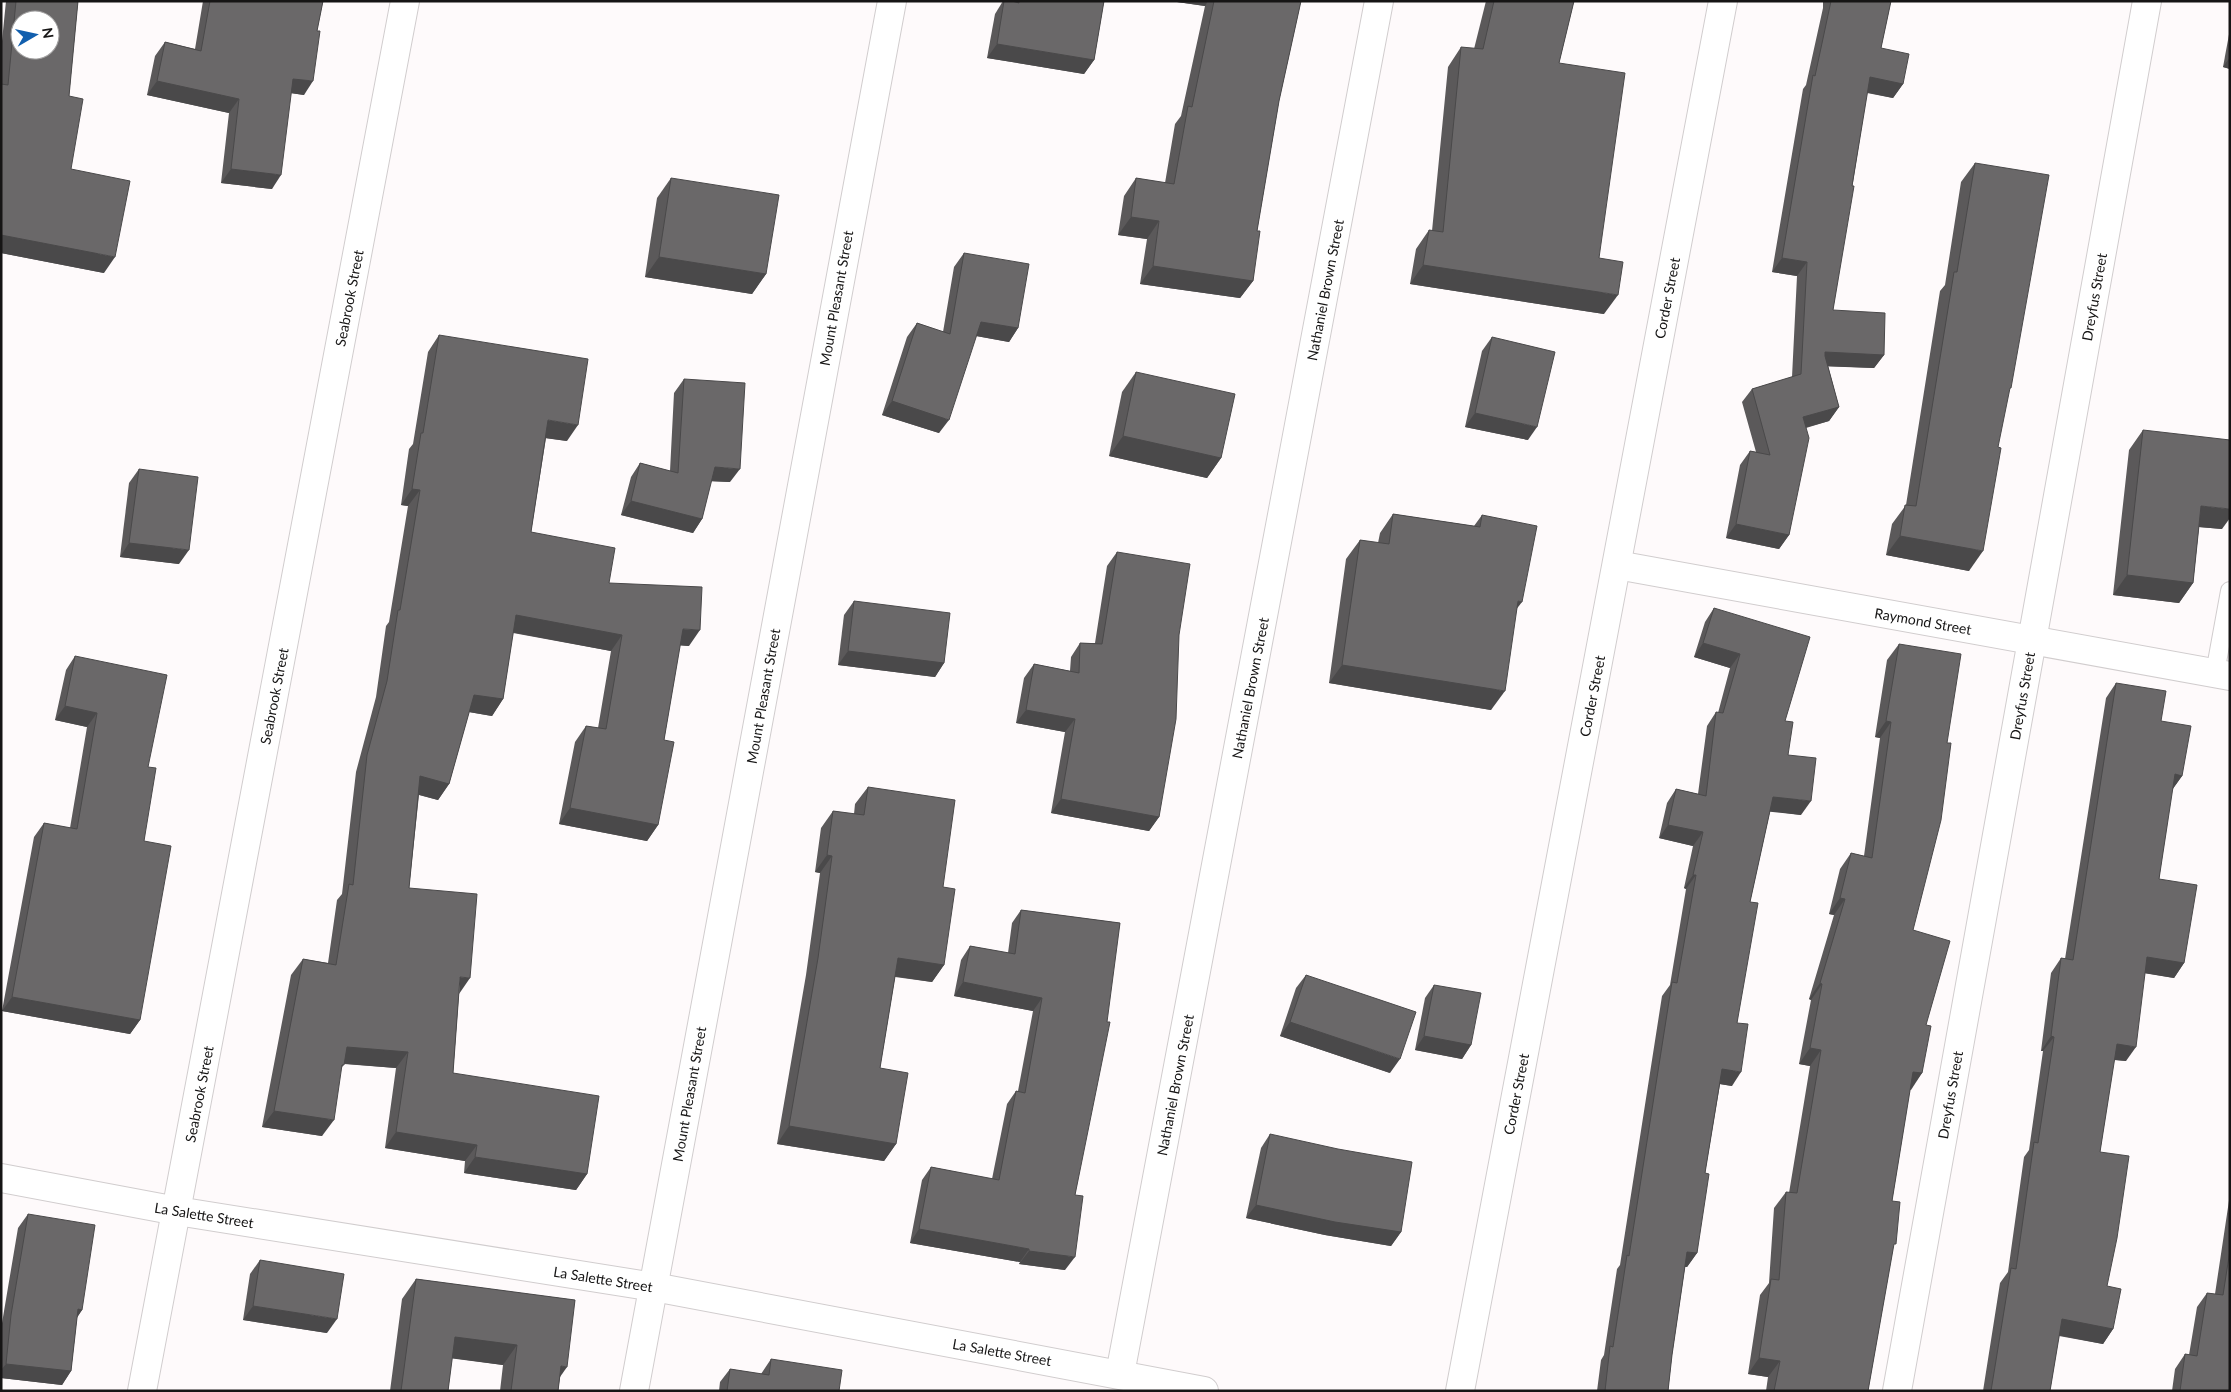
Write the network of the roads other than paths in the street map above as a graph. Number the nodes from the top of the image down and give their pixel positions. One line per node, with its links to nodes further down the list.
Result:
1 (405, 1): 11 (street, Seabrook Street)
2 (892, 1): 12 (street, Mount Pleasant Street)
3 (1379, 1): 13 (street, Nathaniel Brown Street)
4 (1723, 1): 6 (street, Corder Street)
5 (2147, 1): 8 (street, Dreyfus Street)
6 (1617, 565): 8 (street, Raymond Street); 17 (street, Corder Street)
7 (2229, 597): 9 (lane)
8 (2032, 640): 9 (street, Raymond Street); 18 (street, Dreyfus Street)
9 (2222, 674)
10 (1, 1178): 11 (street, La Salette Street)
11 (177, 1211): 12 (street, La Salette Street); 14 (street, Seabrook Street)
12 (654, 1287): 13 (street, La Salette Street); 15 (street, Mount Pleasant Street)
13 (1120, 1374): 16 (street, La Salette Street)
14 (142, 1391)
15 (634, 1391)
16 (1204, 1391)
17 (1460, 1391)
18 (1897, 1391)

